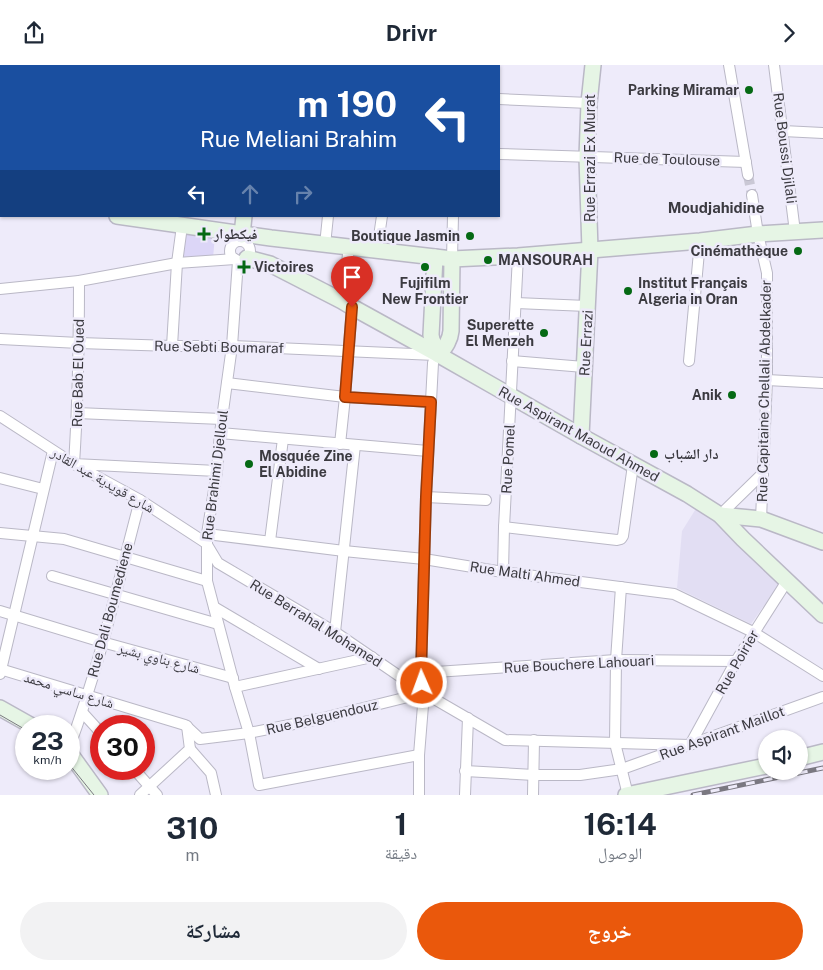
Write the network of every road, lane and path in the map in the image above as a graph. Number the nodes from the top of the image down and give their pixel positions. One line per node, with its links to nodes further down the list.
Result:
1 (593, 65): 5 (street, Rue Errazi Ex Murat)
2 (729, 65): 10 (street)
3 (774, 65): 6 (street, Rue Boussi Djilali)
4 (500, 99): 5 (street)
5 (589, 103): 9 (street, Rue Errazi Ex Murat)
6 (783, 131): 7 (street); 20 (street, Rue Boussi Djilali)
7 (823, 133)
8 (500, 154): 9 (street, Rue de Toulouse)
9 (587, 157): 10 (street, Rue de Toulouse); 27 (street, Rue Errazi Ex Murat)
10 (746, 161): 11 (street)
11 (748, 175)
12 (752, 195): 21 (street, Rue Capitaine Chellali Abdelkader)
13 (127, 217): 18 (street)
14 (244, 217): 22 (street)
15 (328, 217): 25 (street)
16 (382, 217): 28 (street)
17 (453, 217): 32 (street)
18 (188, 223): 22 (street); 33 (street)
19 (823, 230): 20 (street)
20 (795, 232): 21 (street)
21 (758, 234): 24 (street); 48 (street, Rue Capitaine Chellali Abdelkader)
22 (238, 239): 23 (street); 30 (street); 30 (street, Rue Brahimi Djelloul)
23 (271, 239): 25 (street); 30 (street)
24 (700, 241): 27 (street); 46 (street)
25 (325, 245): 26 (street)
26 (349, 247): 28 (street); 37 (street)
27 (590, 250): 29 (street); 38 (street, Rue Errazi)
28 (377, 251): 31 (street)
29 (518, 256): 32 (street); 36 (street, Rue Pomel)
30 (242, 257): 33 (street); 37 (street, Rue Aspirant Maoud Ahmed); 42 (street, Rue Brahimi Djelloul)
31 (435, 257): 32 (street); 44 (street)
32 (452, 259): 44 (street)
33 (177, 263): 34 (street); 41 (street)
34 (79, 281): 35 (street); 40 (street, Rue Bab El Oued)
35 (0, 289)
36 (516, 303): 38 (street); 45 (street, Rue Pomel)
37 (347, 304): 43 (street); 44 (street, Rue Aspirant Maoud Ahmed)
38 (588, 306): 47 (street, Rue Errazi)
39 (0, 339): 40 (street, Rue Sebti Boumaraf)
40 (79, 343): 41 (street, Rue Sebti Boumaraf); 54 (street, Rue Bab El Oued)
41 (172, 347): 42 (street, Rue Sebti Boumaraf)
42 (232, 347): 43 (street, Rue Sebti Boumaraf); 49 (street, Rue Brahimi Djelloul)
43 (348, 352): 44 (street, Rue Sebti Boumaraf); 52 (street)
44 (439, 355): 51 (street, Rue Aspirant Maoud Ahmed); 53 (street)
45 (512, 361): 47 (street); 51 (street, Rue Pomel)
46 (689, 361)
47 (584, 367): 58 (street, Rue Errazi)
48 (766, 380): 50 (street); 67 (street, Rue Capitaine Chellali Abdelkader)
49 (227, 383): 52 (street); 56 (street, Rue Brahimi Djelloul)
50 (823, 383)
51 (512, 396): 58 (street, Rue Aspirant Maoud Ahmed); 75 (street, Rue Pomel)
52 (345, 397): 53 (street); 60 (street)
53 (431, 402): 63 (street)
54 (78, 413): 56 (street); 64 (street, Rue Bab El Oued)
55 (0, 416): 62 (street, شارع قويدية عبد القادر)
56 (222, 419): 57 (street, Rue Brahimi Djelloul)
57 (220, 433): 59 (street); 66 (street, Rue Brahimi Djelloul)
58 (581, 437): 65 (street, Rue Aspirant Maoud Ahmed)
59 (283, 439): 60 (street); 79 (street)
60 (340, 443): 61 (street)
61 (355, 445): 63 (street); 81 (street)
62 (53, 451): 64 (street, شارع قويدية عبد القادر); 69 (street)
63 (428, 451): 70 (street)
64 (74, 464): 66 (street); 71 (street, شارع قويدية عبد القادر)
65 (633, 465): 73 (street, Rue Aspirant Maoud Ahmed); 75 (street)
66 (217, 471): 78 (street, Rue Brahimi Djelloul)
67 (763, 473): 73 (street); 74 (street, Rue Capitaine Chellali Abdelkader)
68 (0, 478): 69 (street)
69 (43, 489): 77 (street)
70 (426, 497): 72 (street); 83 (street)
71 (140, 500): 78 (street, شارع قويدية عبد القادر); 82 (street, Rue Dali Boumediene)
72 (486, 500)
73 (720, 515): 74 (street); 87 (street)
74 (761, 519): 80 (street)
75 (504, 527): 84 (street, Rue Pomel)
76 (0, 533): 77 (street)
77 (32, 536): 82 (street); 92 (street)
78 (207, 538): 79 (street, Rue Malti Ahmed); 86 (street, Rue Brahimi Djelloul); 95 (street, Rue Berrahal Mohamed)
79 (270, 541): 81 (street, Rue Malti Ahmed)
80 (823, 542)
81 (344, 551): 83 (street, Rue Malti Ahmed); 95 (street)
82 (125, 557): 86 (street); 89 (street, Rue Dali Boumediene)
83 (424, 559): 84 (street, Rue Malti Ahmed); 103 (street)
84 (503, 572): 88 (street, Rue Malti Ahmed)
85 (52, 576): 89 (street)
86 (206, 581): 90 (street, Rue Brahimi Djelloul)
87 (787, 581): 93 (street); 96 (street, Rue Poirier)
88 (621, 587): 96 (street, Rue Malti Ahmed); 99 (street)
89 (115, 595): 94 (street); 97 (street, Rue Dali Boumediene)
90 (214, 607): 94 (street, Rue Brahimi Djelloul); 101 (street)
91 (0, 611): 92 (street, شارع بناوي بشير)
92 (14, 615): 97 (street, شارع بناوي بشير); 102 (street)
93 (823, 615)
94 (218, 624): 105 (street, Rue Brahimi Djelloul)
95 (335, 632): 98 (street, Rue Berrahal Mohamed)
96 (753, 632): 100 (street, Rue Poirier); 104 (street, Rue Malti Ahmed)
97 (102, 642): 105 (street, شارع بناوي بشير); 107 (street, Rue Dali Boumediene)
98 (372, 657): 101 (street); 106 (street, Rue Berrahal Mohamed)
99 (616, 660): 100 (street, Rue Bouchere Lahouari); 103 (street, Rue Bouchere Lahouari); 118 (street)
100 (736, 661): 119 (street, Rue Poirier)
101 (319, 669): 105 (street)
102 (0, 670): 107 (street, شارع ساسي محمد)
103 (421, 673): 106 (street)
104 (823, 676)
105 (234, 683): 116 (street, Rue Brahimi Djelloul)
106 (424, 693): 113 (street, Rue Berrahal Mohamed); 116 (street, Rue Belguendouz); 122 (street)
107 (86, 695): 110 (street, Rue Dali Boumediene); 115 (street, شارع ساسي محمد)
108 (823, 697): 119 (street, Rue Aspirant Maillot)
109 (0, 708): 111 (street)
110 (82, 712): 112 (street, Rue Dali Boumediene); 114 (street)
111 (15, 716)
112 (80, 718)
113 (468, 718): 117 (street, Rue Berrahal Mohamed); 127 (street)
114 (90, 721)
115 (187, 726): 116 (street, شارع ساسي محمد); 120 (street)
116 (250, 733): 122 (street, Rue Brahimi Djelloul)
117 (534, 740): 118 (street, Rue Berrahal Mohamed); 128 (street)
118 (615, 743): 119 (street, Rue Berrahal Mohamed); 126 (street)
119 (690, 745): 126 (street, Rue Aspirant Maillot)
120 (190, 749): 130 (street); 134 (street)
121 (823, 752): 123 (street)
122 (420, 755): 135 (street)
123 (808, 756)
124 (80, 766): 131 (street)
125 (758, 768): 138 (street)
126 (622, 769): 128 (street, Rue Aspirant Maillot); 138 (street)
127 (465, 771): 128 (street, Rue Aspirant Maillot); 136 (street)
128 (534, 775): 137 (street)
129 (144, 780): 130 (street)
130 (150, 787): 132 (street); 133 (street)
131 (100, 795)
132 (140, 795)
133 (157, 795)
134 (216, 795)
135 (419, 795)
136 (465, 795)
137 (533, 795)
138 (627, 795)

